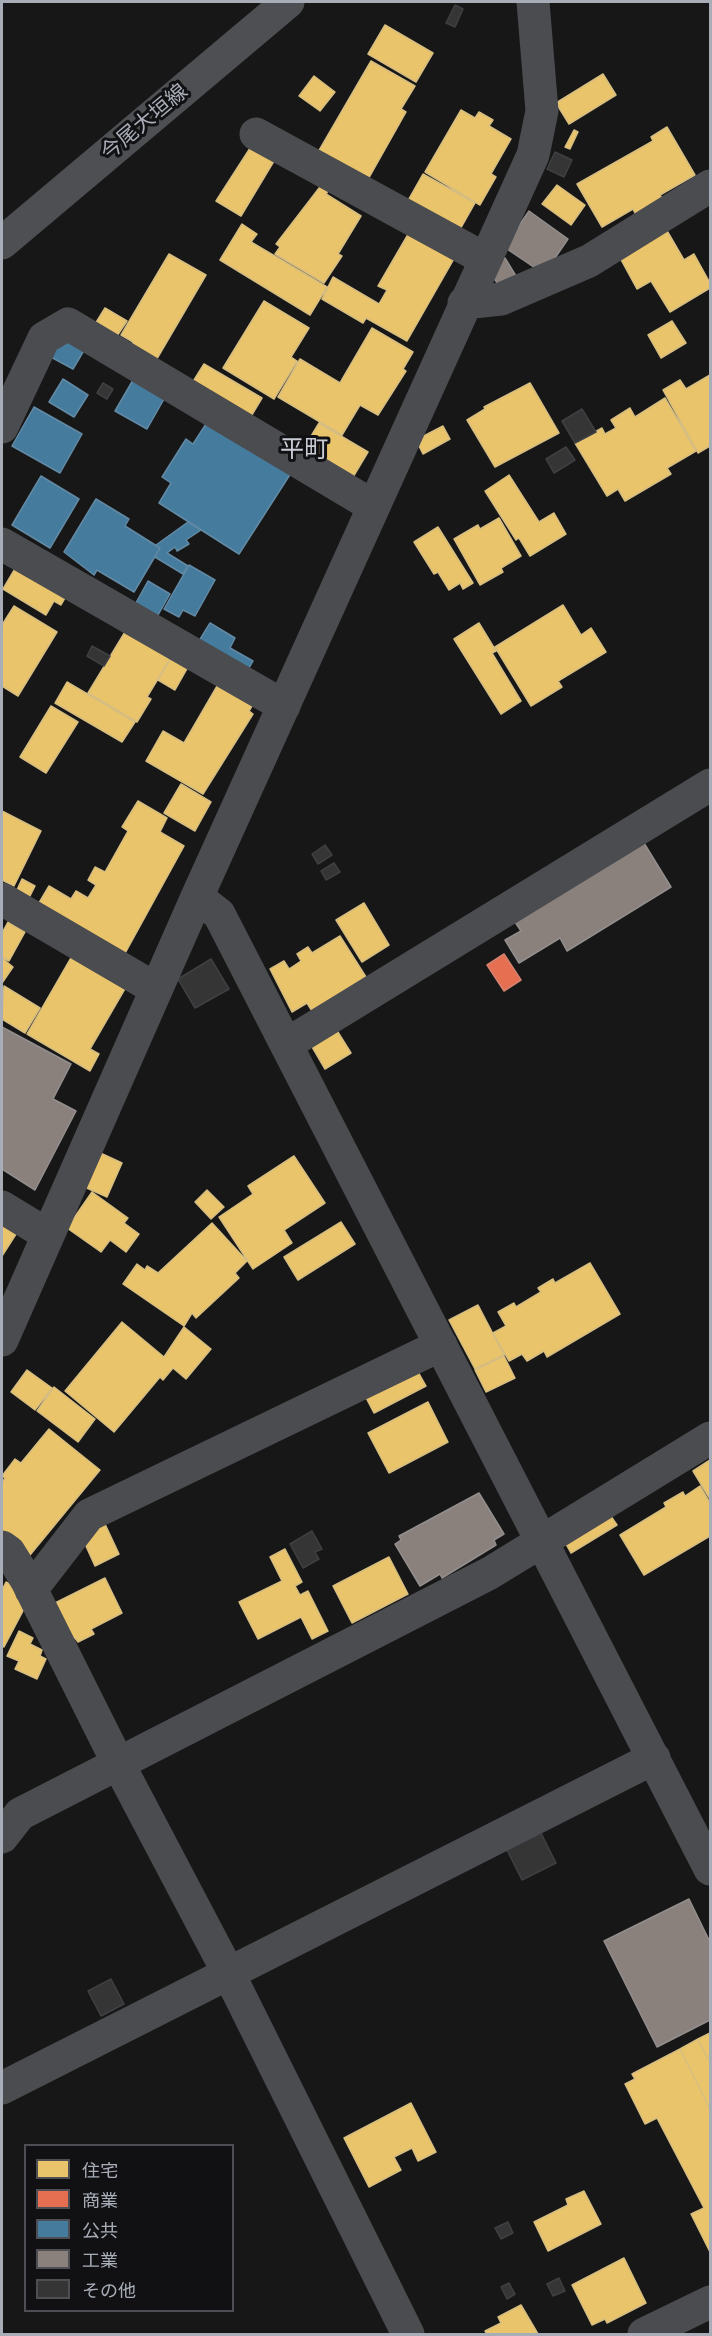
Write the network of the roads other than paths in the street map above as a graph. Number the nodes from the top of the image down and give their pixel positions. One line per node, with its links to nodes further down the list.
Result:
1 (288, 2): 5 (main road, 今尾大垣線)
2 (533, 2): 6 (street)
3 (256, 134): 6 (street)
4 (711, 186): 7 (street)
5 (2, 243)
6 (485, 259): 7 (street)
7 (464, 303): 9 (street)
8 (2, 427): 9 (street)
9 (373, 506): 11 (street)
10 (2, 544): 11 (street)
11 (284, 706): 13 (street)
12 (711, 785): 16 (street)
13 (197, 897): 15 (street); 16 (street)
14 (2, 899): 15 (street)
15 (156, 989): 18 (street)
16 (287, 1044): 20 (street)
17 (2, 1208): 18 (street)
18 (48, 1235): 19 (street)
19 (2, 1341)
20 (441, 1345): 22 (street); 24 (street)
21 (711, 1438): 22 (street)
22 (542, 1540): 25 (street); 26 (street)
23 (2, 1547): 24 (street)
24 (31, 1590): 26 (street)
25 (654, 1758): 28 (street); 29 (street)
26 (119, 1765): 27 (street); 29 (street)
27 (2, 1837)
28 (711, 1869)
29 (229, 1974): 30 (street); 32 (street)
30 (2, 2088)
31 (711, 2302): 33 (street)
32 (408, 2334)
33 (644, 2334)

